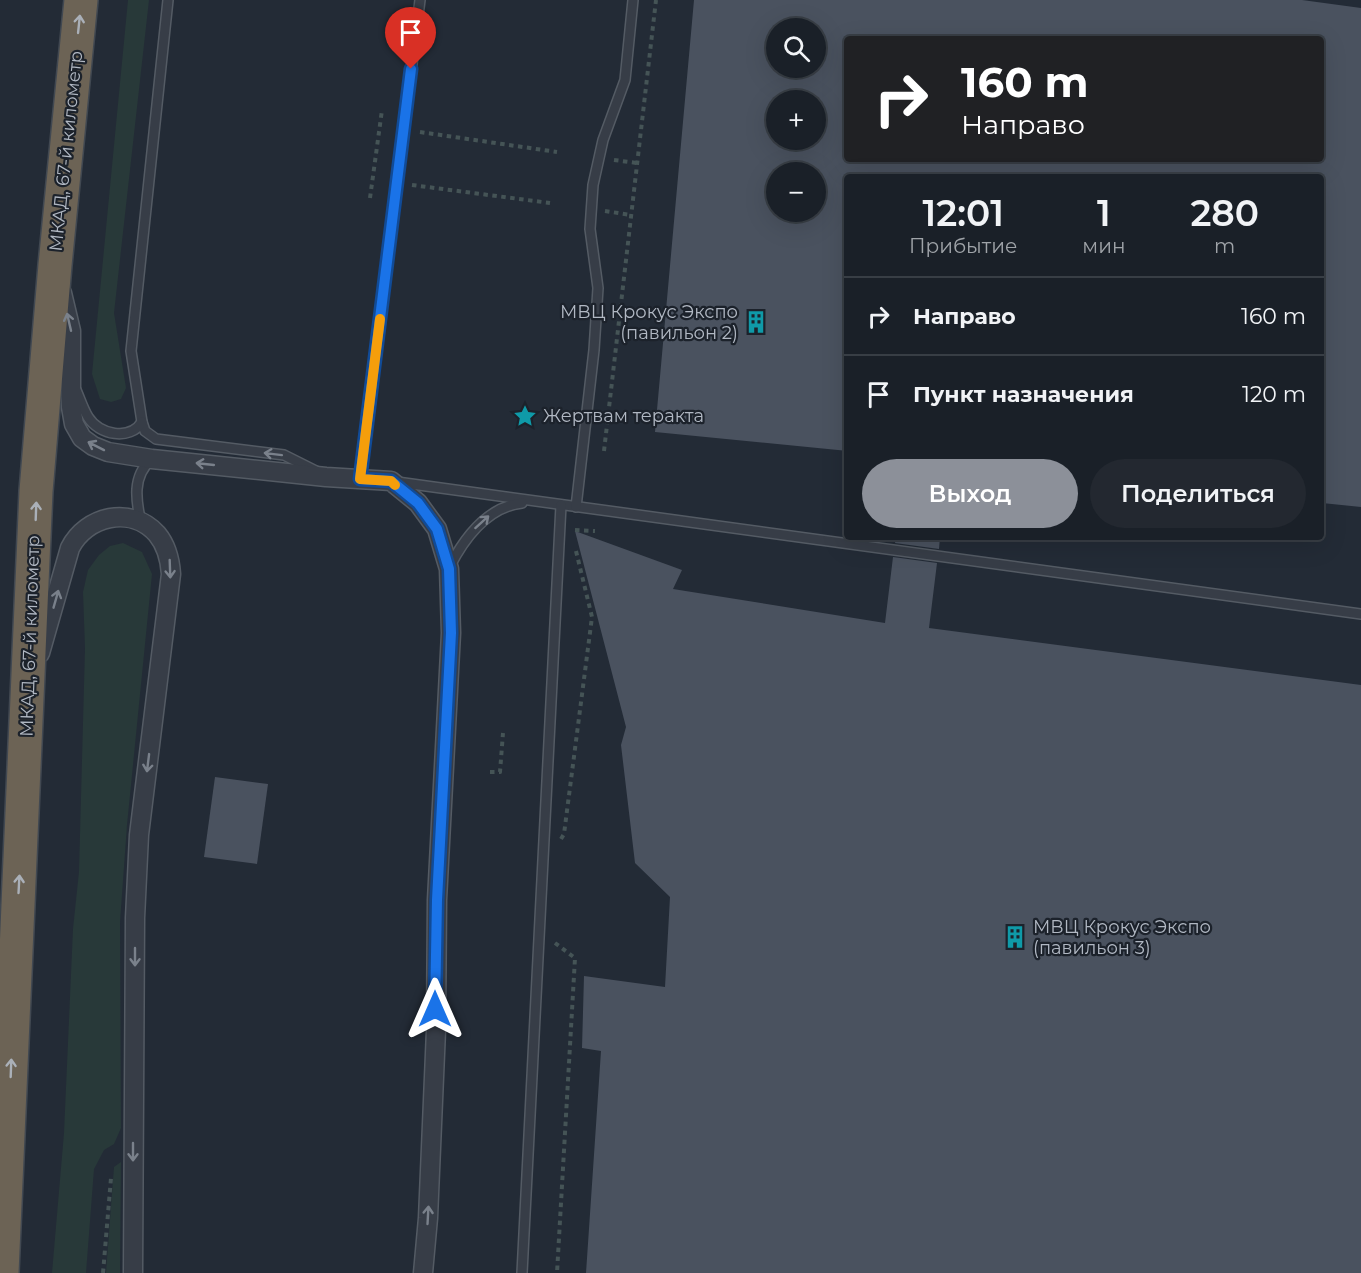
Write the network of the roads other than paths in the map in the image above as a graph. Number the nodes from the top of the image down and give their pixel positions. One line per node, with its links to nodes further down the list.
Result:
1 (81, 0): 5 (highway, МКАД, 67-й километр, one-way to 1)
2 (168, 0): 7 (lane)
3 (420, 0): 10 (lane)
4 (633, 0): 14 (lane)
5 (55, 266): 6 (street, one-way to 5); 18 (highway, МКАД, 67-й километр, one-way to 5)
6 (72, 381): 7 (lane); 8 (street, one-way to 6)
7 (142, 422): 9 (lane, one-way to 7)
8 (152, 459): 9 (street, one-way to 8); 15 (lane)
9 (326, 477): 10 (street)
10 (360, 479): 11 (street)
11 (391, 481): 12 (lane); 16 (street)
12 (536, 501): 13 (lane); 16 (lane, one-way to 12)
13 (561, 505): 14 (lane); 22 (lane)
14 (576, 507): 17 (lane)
15 (141, 523): 18 (street, one-way to 15); 20 (street, one-way to 20)
16 (449, 569): 21 (street, one-way to 16)
17 (1361, 614)
18 (28, 695): 19 (highway, МКАД, 67-й километр, one-way to 18)
19 (2, 1273)
20 (133, 1273)
21 (423, 1273)
22 (522, 1273)

